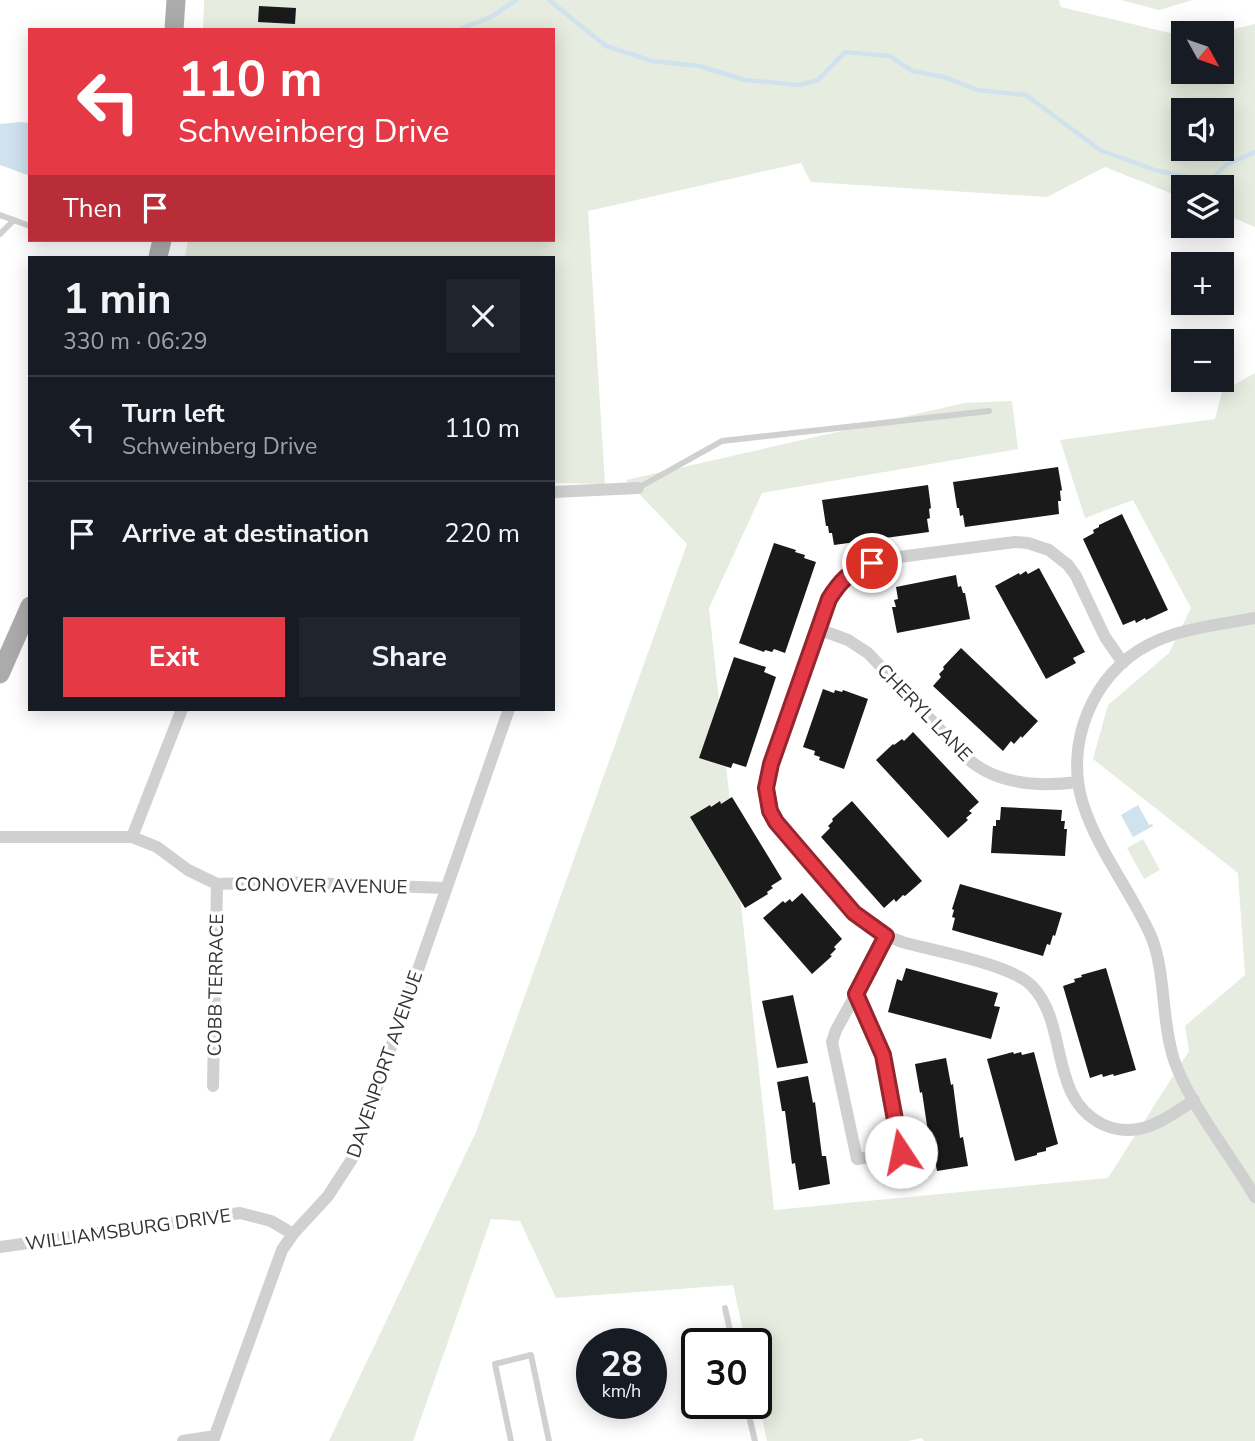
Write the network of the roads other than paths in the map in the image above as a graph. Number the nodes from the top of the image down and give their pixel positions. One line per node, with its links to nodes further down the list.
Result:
1 (176, 0): 2 (main road)
2 (174, 28)
3 (0, 215): 4 (lane)
4 (14, 220): 5 (lane); 6 (lane)
5 (28, 225)
6 (0, 234)
7 (989, 411): 8 (lane)
8 (638, 488): 9 (street)
9 (555, 492)
10 (28, 611): 14 (main road)
11 (1255, 618): 13 (street)
12 (818, 629): 13 (street); 17 (street, CHERYL LANE); 22 (street)
13 (1123, 663): 17 (street)
14 (0, 674)
15 (181, 711): 19 (street)
16 (508, 711): 21 (street, DAVENPORT AVENUE)
17 (1078, 782): 25 (street)
18 (0, 837): 19 (street, CONOVER AVENUE)
19 (132, 837): 20 (street, CONOVER AVENUE)
20 (217, 884): 21 (street, CONOVER AVENUE); 24 (street, COBB TERRACE)
21 (444, 888): 27 (street, DAVENPORT AVENUE)
22 (886, 936): 23 (street); 25 (street)
23 (856, 994): 23 (street)
24 (213, 1086)
25 (1194, 1100): 26 (street)
26 (1255, 1197)
27 (293, 1234): 28 (street, WILLIAMSBURG DRIVE); 32 (street, DAVENPORT AVENUE)
28 (0, 1247)
29 (725, 1308): 30 (lane)
30 (729, 1328)
31 (750, 1419): 36 (lane)
32 (214, 1439): 33 (street)
33 (183, 1441)
34 (511, 1441): 35 (lane)
35 (549, 1441)
36 (755, 1441)

